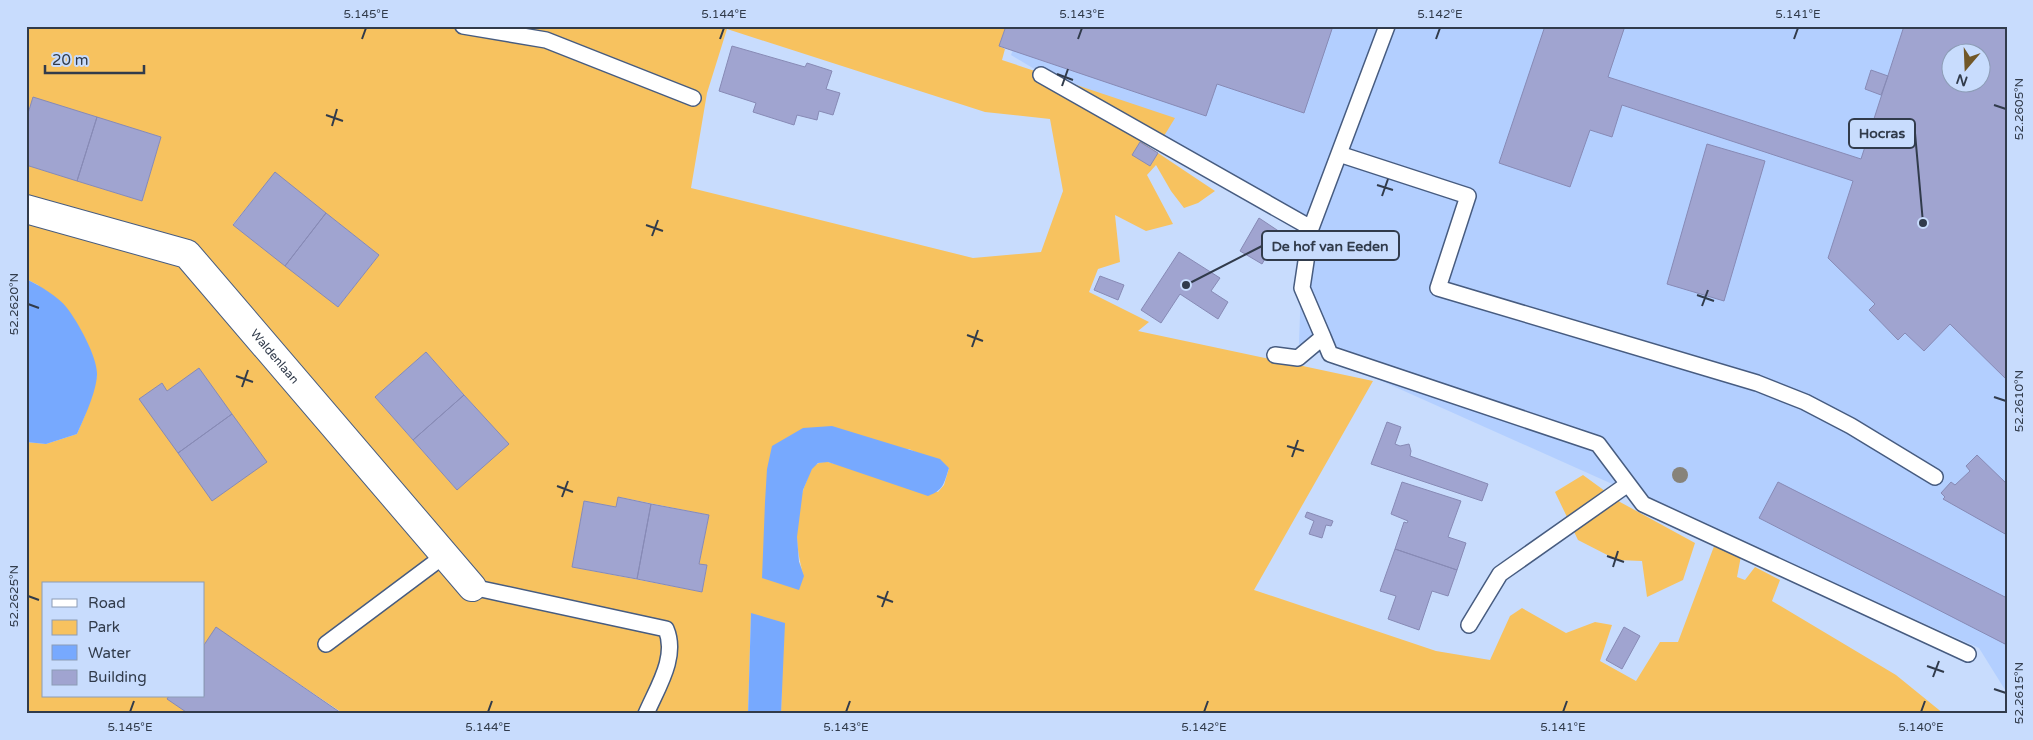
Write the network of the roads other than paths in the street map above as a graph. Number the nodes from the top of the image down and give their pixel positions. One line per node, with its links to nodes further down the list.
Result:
1 (463, 26): 4 (lane)
2 (1387, 26): 5 (lane)
3 (1041, 75): 7 (lane)
4 (693, 98)
5 (1339, 154): 7 (lane); 10 (lane)
6 (26, 209): 12 (street, Waldenlaan)
7 (1312, 228): 8 (lane)
8 (1323, 337): 9 (lane); 11 (lane)
9 (1275, 355)
10 (1935, 477)
11 (1628, 484): 14 (lane); 16 (lane)
12 (445, 555): 13 (street, Waldenlaan); 15 (lane)
13 (472, 586): 17 (lane)
14 (1469, 624)
15 (326, 644)
16 (1968, 654)
17 (646, 714)

